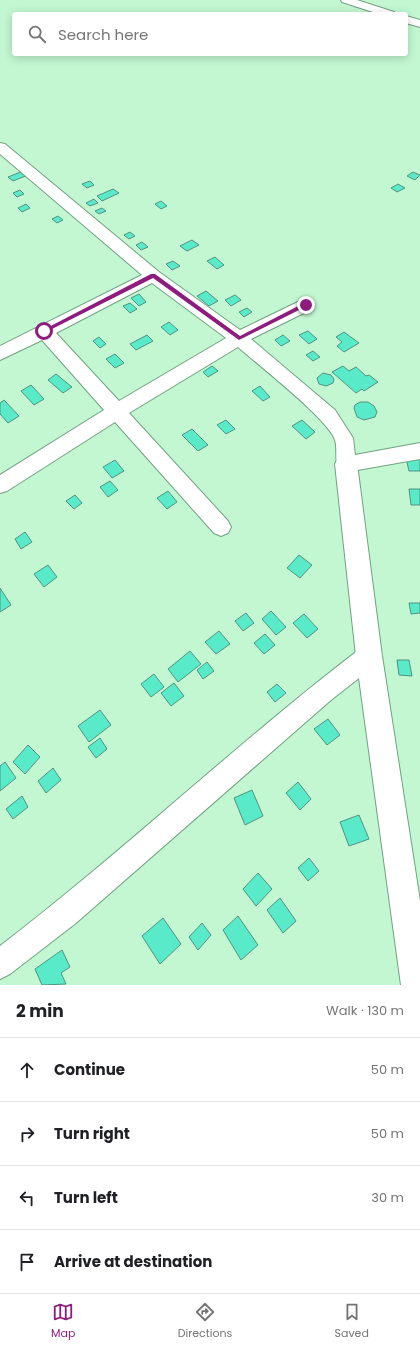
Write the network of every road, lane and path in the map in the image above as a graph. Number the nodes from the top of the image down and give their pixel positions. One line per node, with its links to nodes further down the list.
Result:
1 (346, 0): 2 (street)
2 (384, 12)
3 (408, 20): 4 (street)
4 (419, 23)
5 (0, 146): 6 (street)
6 (153, 276): 8 (street); 9 (street)
7 (306, 305): 9 (street)
8 (44, 331): 10 (street); 11 (street)
9 (239, 338): 11 (street); 13 (street)
10 (0, 354)
11 (116, 412): 14 (street); 15 (street)
12 (420, 451): 13 (street)
13 (346, 464): 16 (street)
14 (0, 485)
15 (221, 528)
16 (369, 656): 17 (street); 18 (street)
17 (0, 964)
18 (417, 985)

